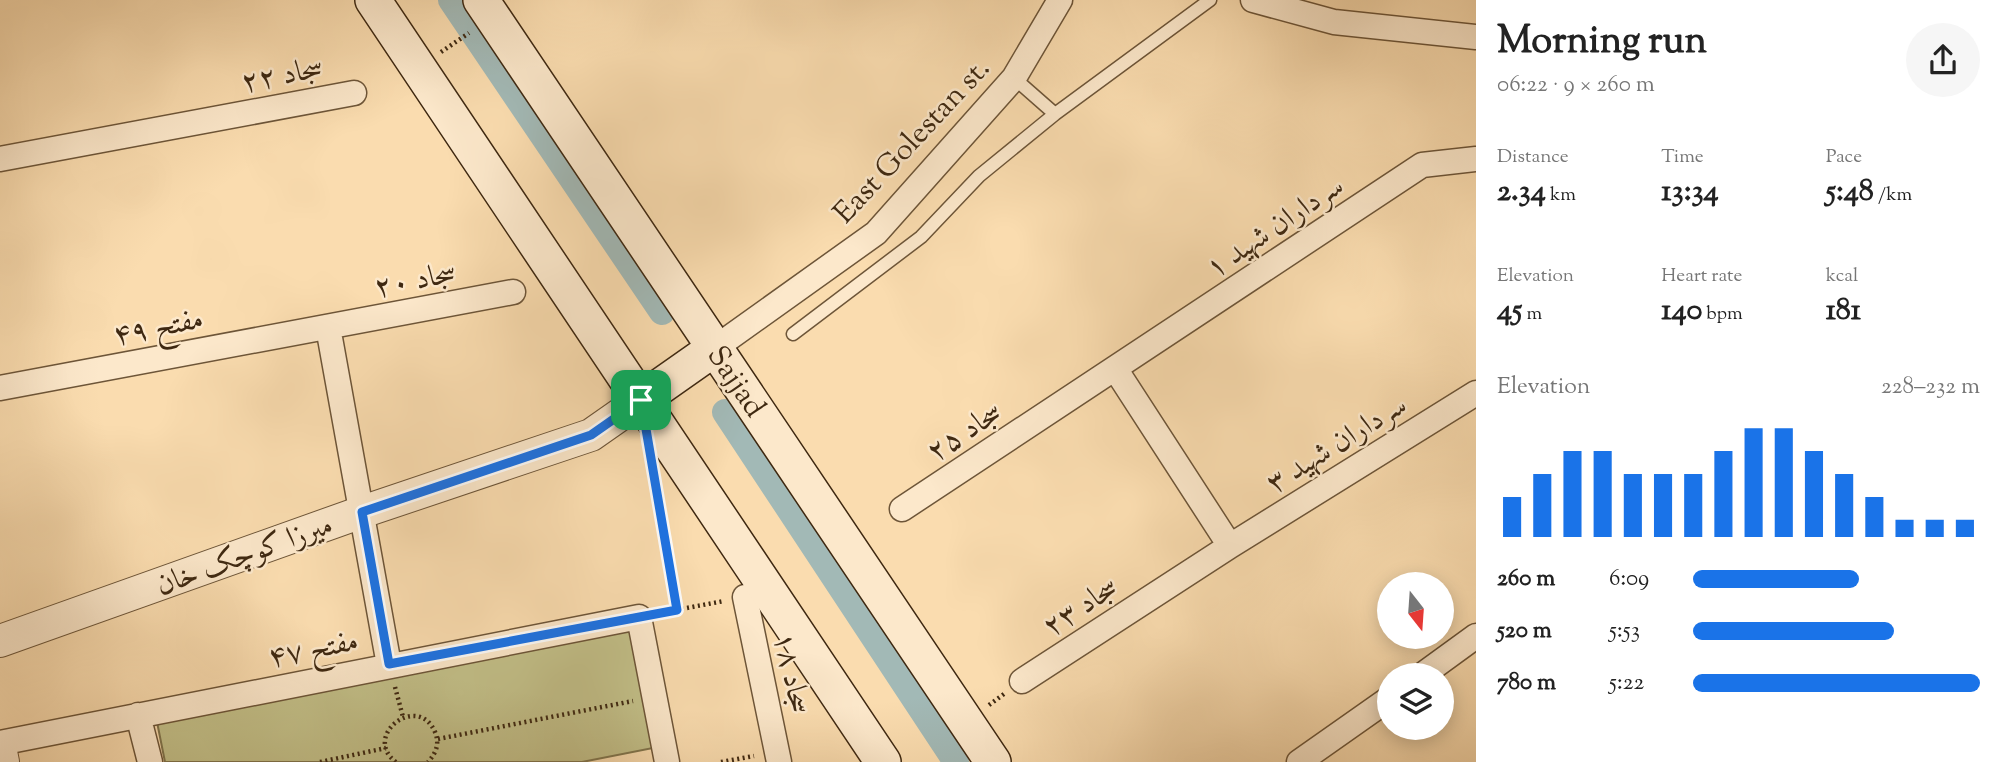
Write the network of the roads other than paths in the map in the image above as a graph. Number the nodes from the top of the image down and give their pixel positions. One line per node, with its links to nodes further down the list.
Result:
1 (373, 0): 19 (main road)
2 (1060, 0): 7 (street, East Golestan st.)
3 (1210, 0): 9 (lane)
4 (1253, 0): 6 (street)
5 (487, 9): 15 (main road, Sajjad)
6 (1476, 37)
7 (1014, 78): 9 (lane); 15 (street, East Golestan st.)
8 (354, 93): 10 (street, سجاد ۲۲)
9 (1055, 114): 14 (lane)
10 (0, 159)
11 (1476, 159): 16 (street, سرداران شهید ۱)
12 (513, 292): 13 (street, سجاد ۲۰)
13 (328, 327): 17 (street, مفتح ۴۹); 21 (street)
14 (793, 334)
15 (715, 348): 19 (main road); 37 (main road, Sajjad)
16 (1116, 370): 20 (street, سجاد ۲۵); 22 (street)
17 (0, 388)
18 (1476, 393): 22 (street, سرداران شهید ۳)
19 (641, 400): 21 (street, میرزا کوچک خان); 36 (main road)
20 (902, 509)
21 (362, 512): 25 (street, میرزا کوچک خان); 27 (street)
22 (1230, 546): 28 (street, سجاد ۲۳)
23 (745, 597): 32 (street, سجاد ۱۸)
24 (1476, 636): 26 (street)
25 (0, 641)
26 (1439, 663)
27 (389, 664): 30 (street, مفتح ۴۷); 35 (street, مفتح ۴۷)
28 (1022, 681)
29 (1377, 707): 38 (street)
30 (138, 715): 31 (street, مفتح ۴۷); 34 (street)
31 (0, 745): 33 (street)
32 (778, 757)
33 (3, 762)
34 (150, 762)
35 (667, 762)
36 (883, 762)
37 (993, 762)
38 (1299, 762)

